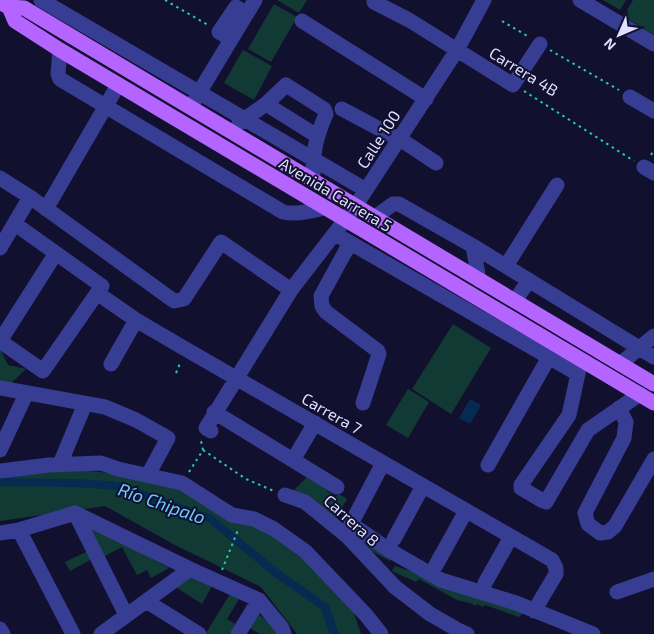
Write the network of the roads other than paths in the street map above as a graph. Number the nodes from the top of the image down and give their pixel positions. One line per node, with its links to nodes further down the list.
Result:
1 (41, 0): 14 (street)
2 (256, 0): 14 (street)
3 (484, 0): 12 (street, Calle 100)
4 (580, 0): 10 (street)
5 (381, 2): 12 (street, Carrera 4B)
6 (27, 4): 7 (main road, Avenida Carrera 5); 18 (main road, Avenida Carrera 5)
7 (4, 5): 11 (main road, Avenida Carrera 5)
8 (302, 21): 16 (street)
9 (540, 44): 12 (street, Carrera 4B)
10 (654, 44)
11 (60, 50): 13 (main road, Avenida Carrera 5); 19 (street)
12 (457, 50): 16 (street, Calle 100)
13 (118, 85): 19 (street); 34 (main road, Avenida Carrera 5)
14 (198, 93): 18 (street); 22 (street)
15 (630, 97): 21 (street)
16 (426, 99): 25 (street, Calle 100)
17 (266, 104): 22 (street); 24 (street); 24 (street)
18 (190, 106): 23 (main road, Avenida Carrera 5)
19 (106, 108): 34 (street); 35 (street)
20 (342, 109): 25 (street)
21 (654, 111)
22 (245, 119): 23 (street); 26 (street)
23 (230, 130): 29 (main road, Avenida Carrera 5)
24 (317, 136): 26 (street)
25 (398, 139): 27 (street); 31 (street, Calle 100)
26 (312, 159): 29 (street); 31 (street)
27 (436, 163)
28 (0, 178): 32 (street)
29 (313, 180): 33 (main road, Avenida Carrera 5)
30 (557, 185): 44 (street)
31 (366, 190): 33 (street, Calle 100)
32 (30, 197): 35 (street); 38 (street)
33 (356, 206): 36 (main road, Avenida Carrera 5); 37 (street, Calle 100)
34 (324, 208): 37 (main road, Avenida Carrera 5)
35 (46, 209): 48 (street)
36 (375, 217): 41 (street); 45 (main road, Avenida Carrera 5)
37 (346, 220): 39 (street, Calle 100); 54 (main road, Avenida Carrera 5)
38 (15, 224): 42 (street); 43 (street, Carrera 7)
39 (335, 234): 40 (street); 48 (street, Calle 100)
40 (350, 243): 54 (street); 64 (street)
41 (473, 246): 44 (street); 45 (street)
42 (0, 248)
43 (56, 253): 47 (street, Carrera 7); 52 (street)
44 (506, 266): 46 (street)
45 (479, 280): 49 (main road, Avenida Carrera 5)
46 (528, 280): 49 (street); 53 (street)
47 (99, 289): 50 (street, Carrera 7); 52 (street)
48 (291, 290): 59 (street, Calle 100)
49 (515, 301): 57 (main road, Avenida Carrera 5)
50 (136, 320): 56 (street); 59 (street, Carrera 7)
51 (653, 338): 53 (street)
52 (0, 341)
53 (640, 348): 55 (street); 57 (street)
54 (552, 351): 58 (main road, Avenida Carrera 5); 78 (street)
55 (654, 357)
56 (111, 364)
57 (620, 364): 60 (main road, Avenida Carrera 5)
58 (580, 367): 63 (main road, Avenida Carrera 5); 71 (street)
59 (237, 378): 68 (street, Calle 100); 69 (street, Carrera 7)
60 (654, 384)
61 (0, 388): 62 (street)
62 (26, 394): 66 (street); 72 (street)
63 (640, 394): 65 (main road, Avenida Carrera 5); 67 (street)
64 (363, 403)
65 (654, 403)
66 (85, 404): 77 (street); 80 (street)
67 (619, 408): 73 (street); 74 (street)
68 (214, 412): 70 (street); 75 (street)
69 (315, 423): 75 (street); 76 (street, Carrera 7)
70 (211, 431)
71 (555, 436): 73 (street); 73 (street)
72 (0, 450)
73 (576, 450)
74 (654, 459)
75 (293, 460): 82 (street)
76 (383, 463): 81 (street, Carrera 7); 89 (street)
77 (60, 464): 79 (street); 80 (street)
78 (488, 466)
79 (0, 471)
80 (148, 474): 108 (street)
81 (423, 486): 84 (street, Carrera 7); 89 (street)
82 (337, 487)
83 (285, 495): 92 (street, Carrera 8)
84 (466, 511): 88 (street, Carrera 7); 90 (street)
85 (76, 513): 86 (street); 91 (street); 99 (street)
86 (19, 530): 87 (street); 104 (street)
87 (0, 533)
88 (511, 537): 94 (street); 98 (street, Carrera 7)
89 (391, 544): 92 (street); 98 (street)
90 (436, 565)
91 (190, 569): 96 (street); 97 (street)
92 (381, 571): 109 (street, Carrera 8)
93 (654, 579): 95 (street)
94 (485, 584)
95 (618, 592)
96 (259, 600): 106 (street); 107 (street)
97 (146, 601): 99 (street); 101 (street)
98 (534, 611): 110 (street)
99 (126, 615): 102 (street)
100 (0, 628): 103 (street)
101 (177, 628): 105 (street)
102 (104, 633)
103 (3, 634)
104 (73, 634)
105 (199, 634)
106 (238, 634)
107 (284, 634)
108 (381, 634)
109 (466, 634)
110 (593, 634)

